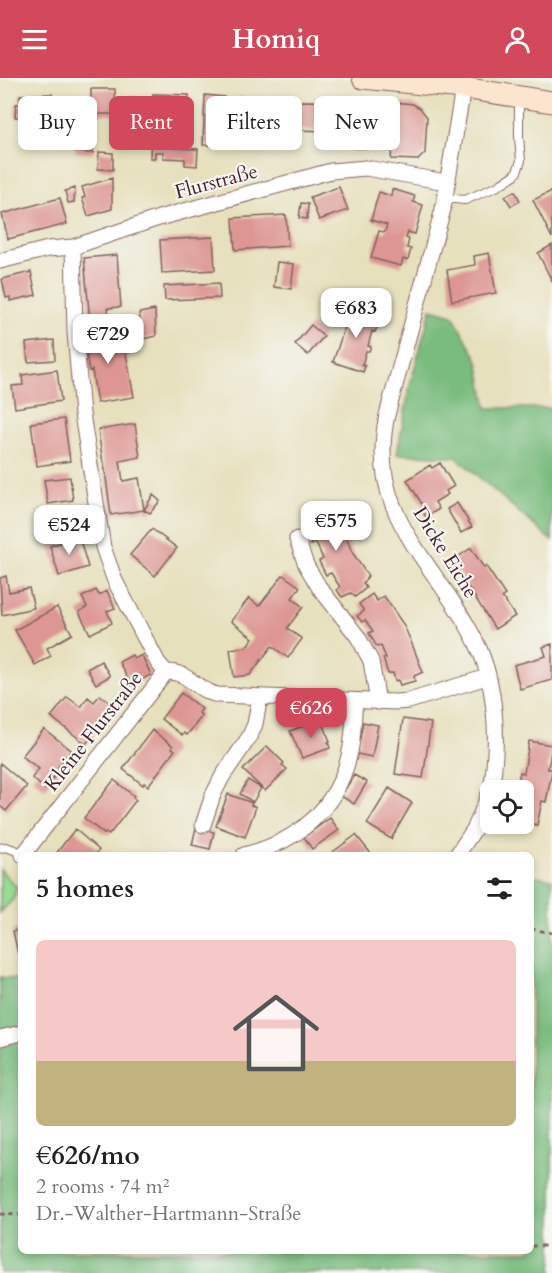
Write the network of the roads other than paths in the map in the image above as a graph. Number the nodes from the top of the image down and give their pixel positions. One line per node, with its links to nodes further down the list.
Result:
1 (363, 78): 2 (main road)
2 (475, 88): 3 (main road); 5 (street, Dicke Eiche)
3 (519, 97): 4 (main road); 6 (lane)
4 (552, 100)
5 (446, 182): 6 (street, Dicke Eiche); 7 (street, Flurstraße)
6 (444, 198): 11 (street, Dicke Eiche)
7 (73, 247): 8 (street, Flurstraße); 10 (street, Kleine Flurstraße)
8 (0, 261)
9 (297, 539): 14 (street)
10 (166, 672): 12 (street); 20 (street, Kleine Flurstraße)
11 (487, 677): 14 (street); 15 (street, Dicke Eiche)
12 (260, 697): 13 (street); 17 (street)
13 (355, 701): 14 (street); 21 (street)
14 (378, 702)
15 (492, 780)
16 (480, 816): 22 (street, Dicke Eiche)
17 (203, 825)
18 (0, 848): 19 (lane)
19 (18, 852)
20 (25, 852)
21 (256, 852)
22 (460, 852)
23 (18, 1033): 24 (street)
24 (0, 1038)

